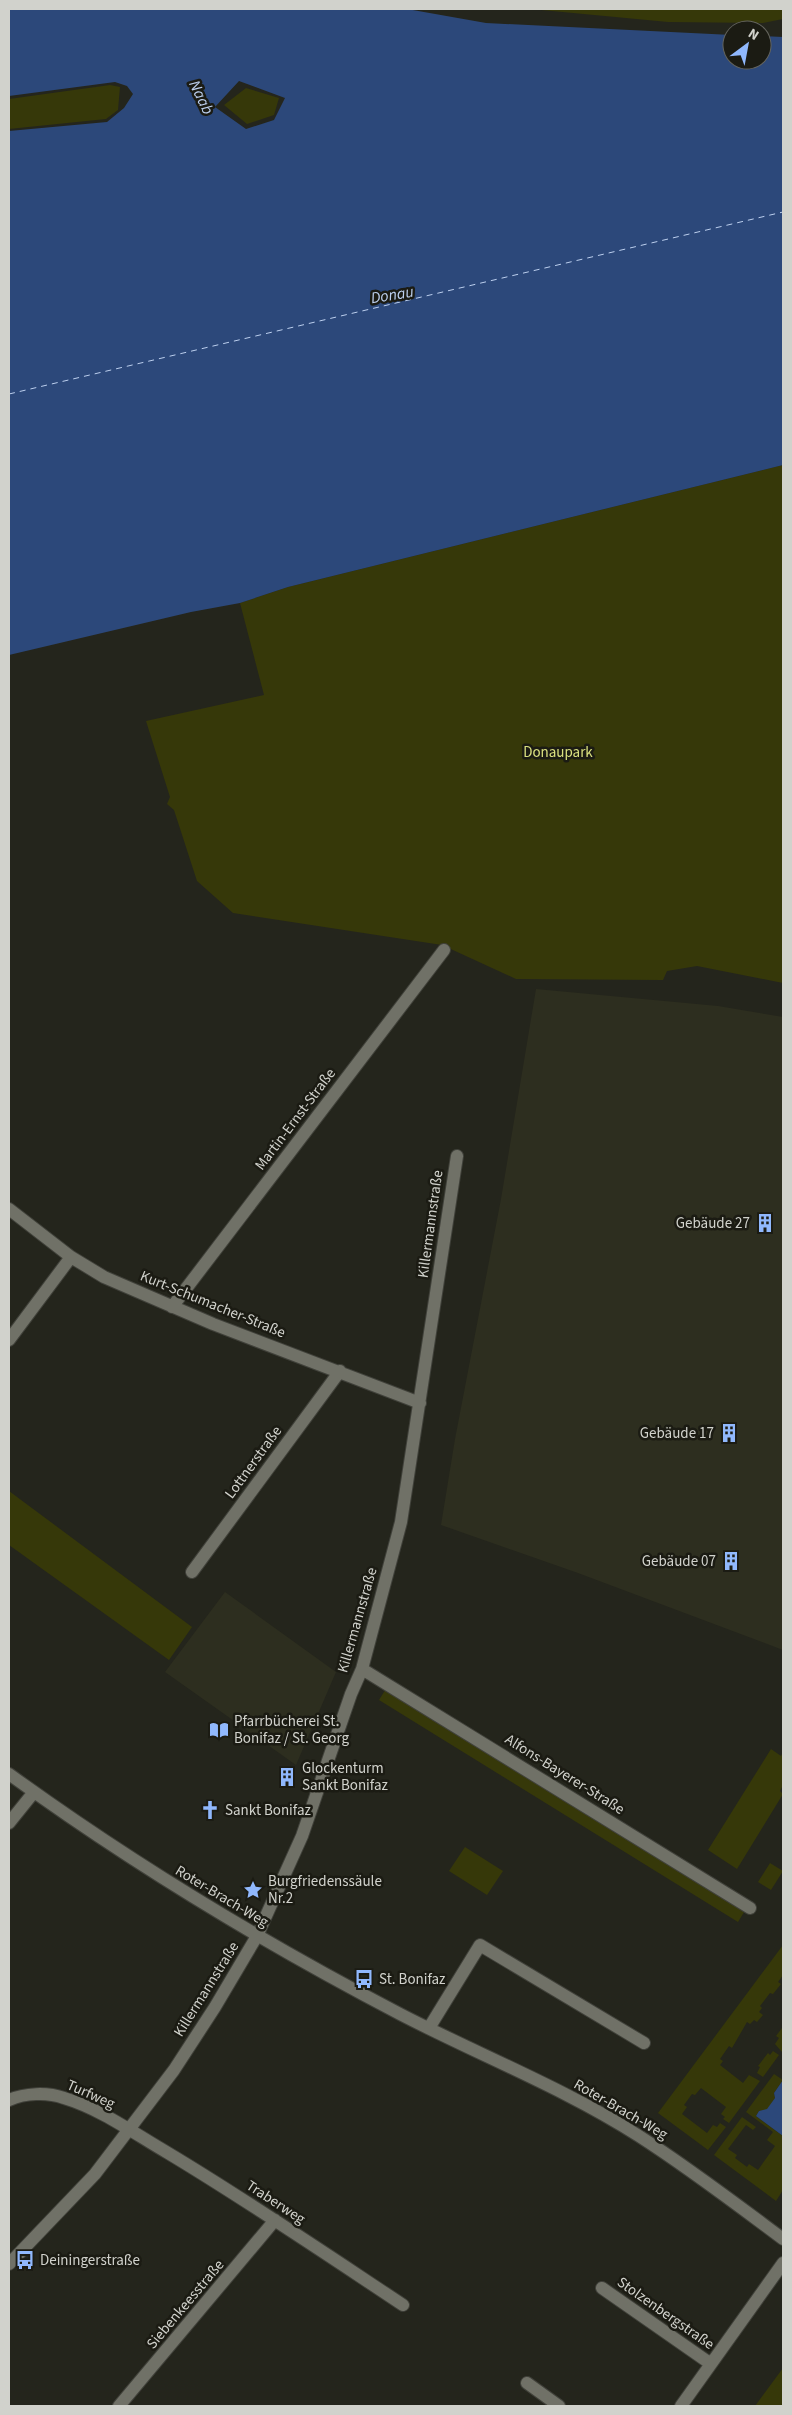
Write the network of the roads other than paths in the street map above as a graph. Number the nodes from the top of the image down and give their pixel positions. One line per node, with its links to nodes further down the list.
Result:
1 (444, 950): 5 (street, Martin-Ernst-Straße)
2 (457, 1156): 8 (street, Killermannstraße)
3 (9, 1209): 4 (street, Kurt-Schumacher-Straße)
4 (71, 1257): 5 (street, Kurt-Schumacher-Straße); 6 (street)
5 (172, 1307): 7 (street, Kurt-Schumacher-Straße)
6 (9, 1340)
7 (340, 1372): 8 (street, Kurt-Schumacher-Straße); 9 (street, Lottnerstraße)
8 (420, 1403): 10 (street, Killermannstraße)
9 (192, 1572)
10 (362, 1669): 14 (street, Alfons-Bayerer-Straße); 15 (street, Killermannstraße)
11 (9, 1774): 12 (street, Roter-Brach-Weg)
12 (34, 1792): 13 (street); 15 (street, Roter-Brach-Weg)
13 (9, 1823)
14 (750, 1908)
15 (257, 1936): 16 (street, Roter-Brach-Weg); 19 (street, Killermannstraße)
16 (430, 2028): 17 (street); 21 (street, Roter-Brach-Weg)
17 (644, 2043)
18 (9, 2100): 19 (street, Turfweg)
19 (130, 2130): 20 (street, Traberweg); 23 (street, Killermannstraße)
20 (275, 2220): 25 (street, Traberweg); 28 (street, Siebenkeesstraße)
21 (783, 2239)
22 (783, 2263): 26 (street, Stolzenbergstraße)
23 (9, 2264)
24 (602, 2288): 26 (street, Stolzenbergstraße)
25 (404, 2305)
26 (711, 2364): 30 (street, Stolzenbergstraße)
27 (527, 2383): 29 (street)
28 (119, 2406)
29 (559, 2406)
30 (682, 2406)

